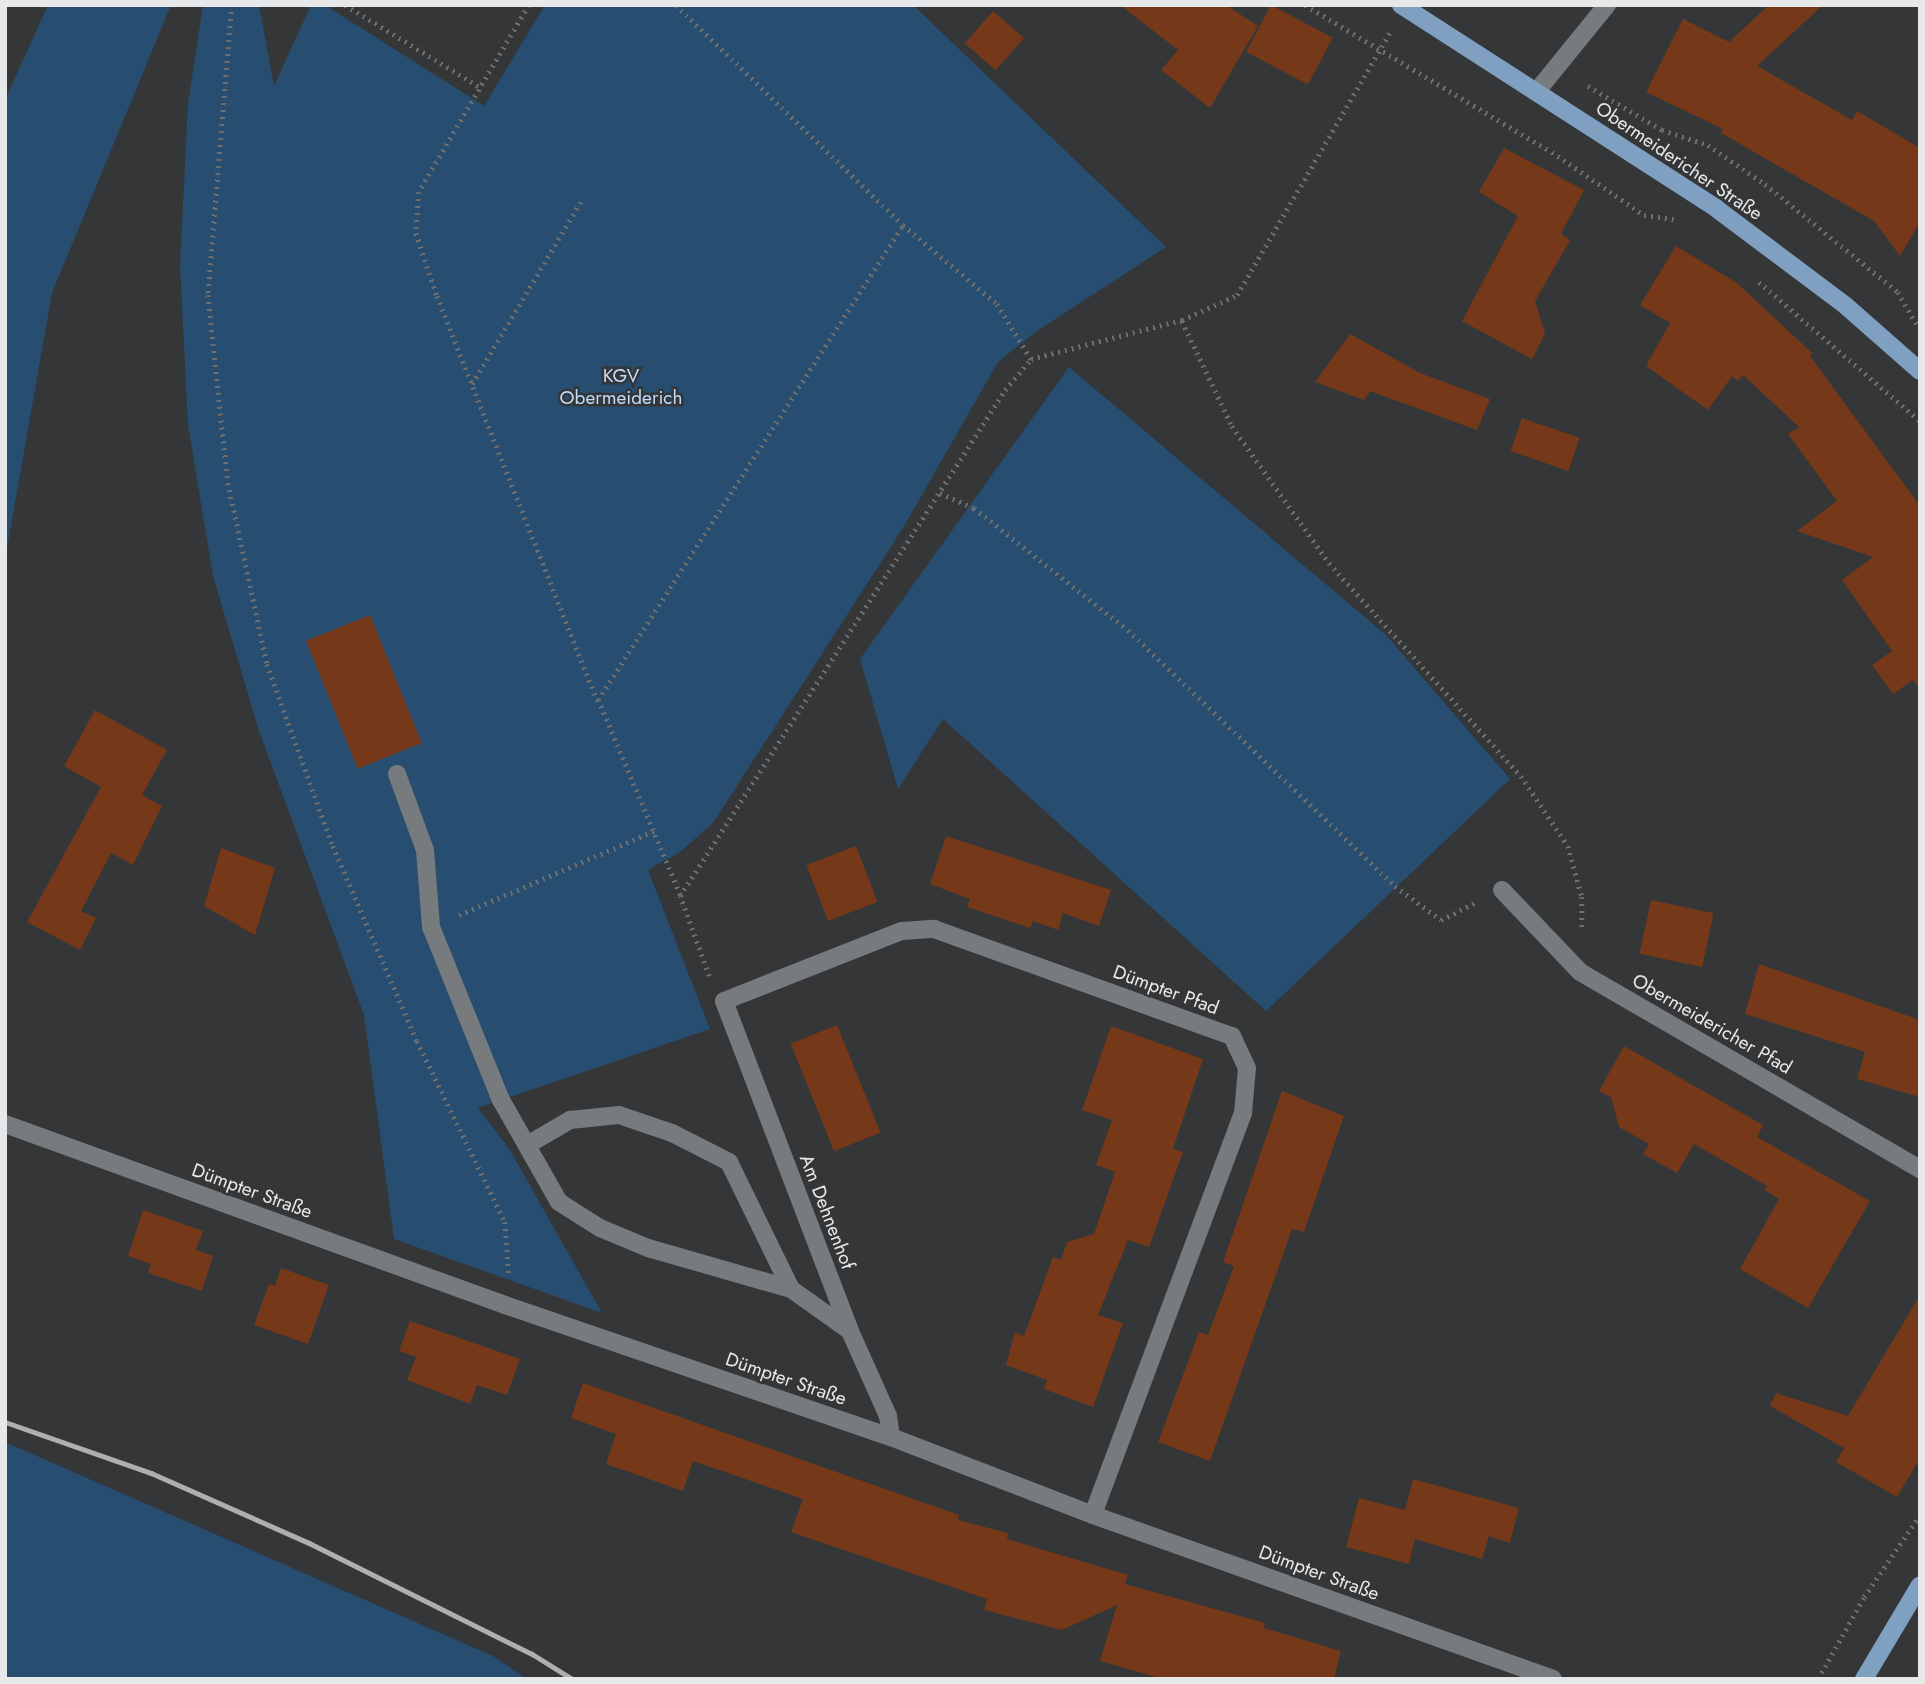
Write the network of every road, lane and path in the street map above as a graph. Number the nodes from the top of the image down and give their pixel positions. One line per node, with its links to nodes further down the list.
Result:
1 (232, 5): 35 (path)
2 (345, 5): 10 (path)
3 (529, 5): 10 (path)
4 (676, 5): 14 (path)
5 (1305, 5): 8 (path)
6 (1607, 5): 9 (street)
7 (1403, 6): 8 (path); 11 (main road, Obermeidericher Straße)
8 (1378, 51): 13 (path); 16 (path)
9 (1556, 66): 11 (street); 17 (path)
10 (480, 87): 20 (path)
11 (1537, 91): 19 (main road, Obermeidericher Straße)
12 (581, 201): 20 (path)
13 (1685, 221)
14 (903, 225): 18 (path); 23 (path)
15 (1750, 275): 21 (path)
16 (1182, 320): 18 (path); 29 (path)
17 (1920, 330)
18 (1031, 359): 22 (path)
19 (1920, 371)
20 (472, 385): 23 (path)
21 (1920, 421)
22 (940, 493): 26 (path); 27 (path)
23 (598, 700): 25 (path)
24 (397, 774): 28 (street)
25 (654, 831): 27 (path); 28 (path)
26 (1502, 890): 29 (street, Obermeidericher Pfad)
27 (680, 896): 30 (path)
28 (431, 927): 32 (street)
29 (1580, 972): 33 (street, Obermeidericher Pfad)
30 (724, 1001): 36 (street, Am Dehnenhof); 38 (street, Dümpter Pfad)
31 (5, 1124): 35 (street, Dümpter Straße)
32 (529, 1144): 34 (street); 34 (street)
33 (1920, 1169)
34 (791, 1289): 36 (street)
35 (505, 1305): 37 (street, Dümpter Straße)
36 (850, 1331): 37 (street, Am Dehnenhof)
37 (891, 1437): 38 (street, Dümpter Straße)
38 (1093, 1515): 43 (street, Dümpter Straße)
39 (1920, 1515): 41 (path)
40 (1920, 1585): 45 (main road)
41 (1823, 1671): 42 (path); 44 (path)
42 (1829, 1675)
43 (1553, 1679)
44 (1818, 1679)
45 (1864, 1679)

